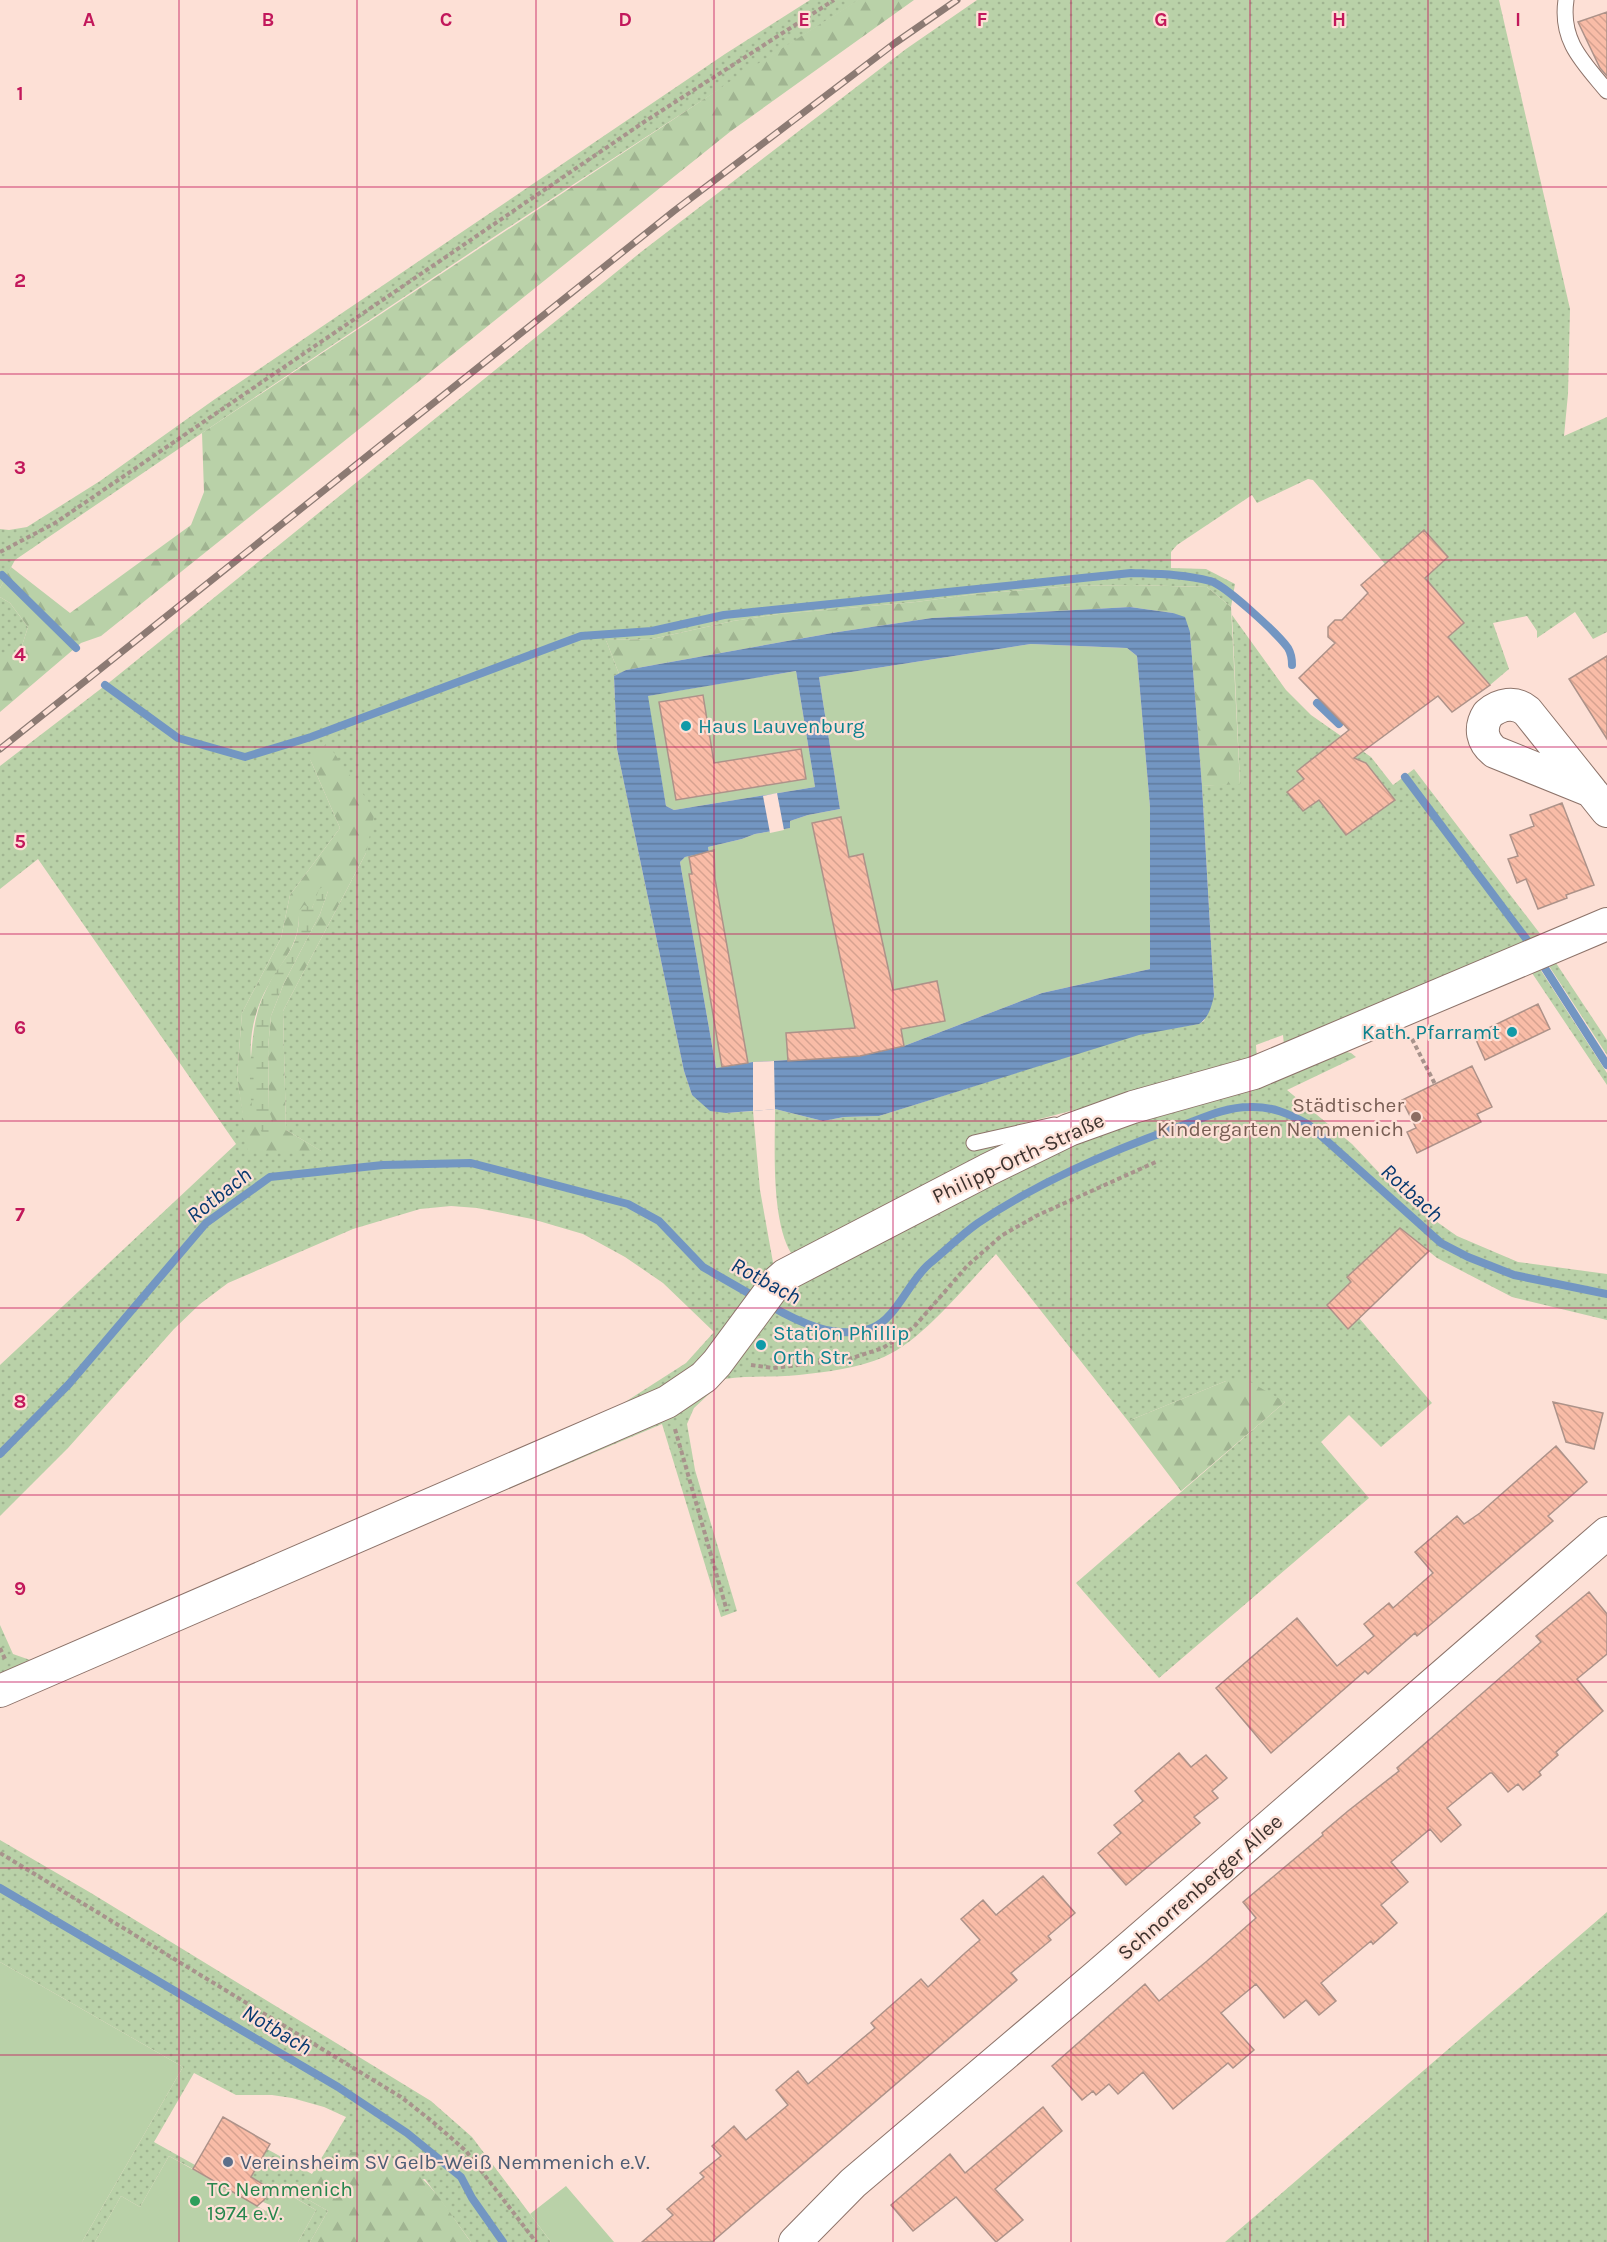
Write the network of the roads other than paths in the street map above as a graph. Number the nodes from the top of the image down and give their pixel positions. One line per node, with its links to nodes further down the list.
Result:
1 (1566, 0): 2 (lane)
2 (1607, 91)
3 (1607, 924): 4 (street, Philipp-Orth-Straße)
4 (1133, 1107): 5 (lane); 7 (street, Philipp-Orth-Straße)
5 (974, 1143)
6 (1607, 1533): 8 (street, Schnorrenberger Allee)
7 (0, 1691)
8 (795, 2242)

